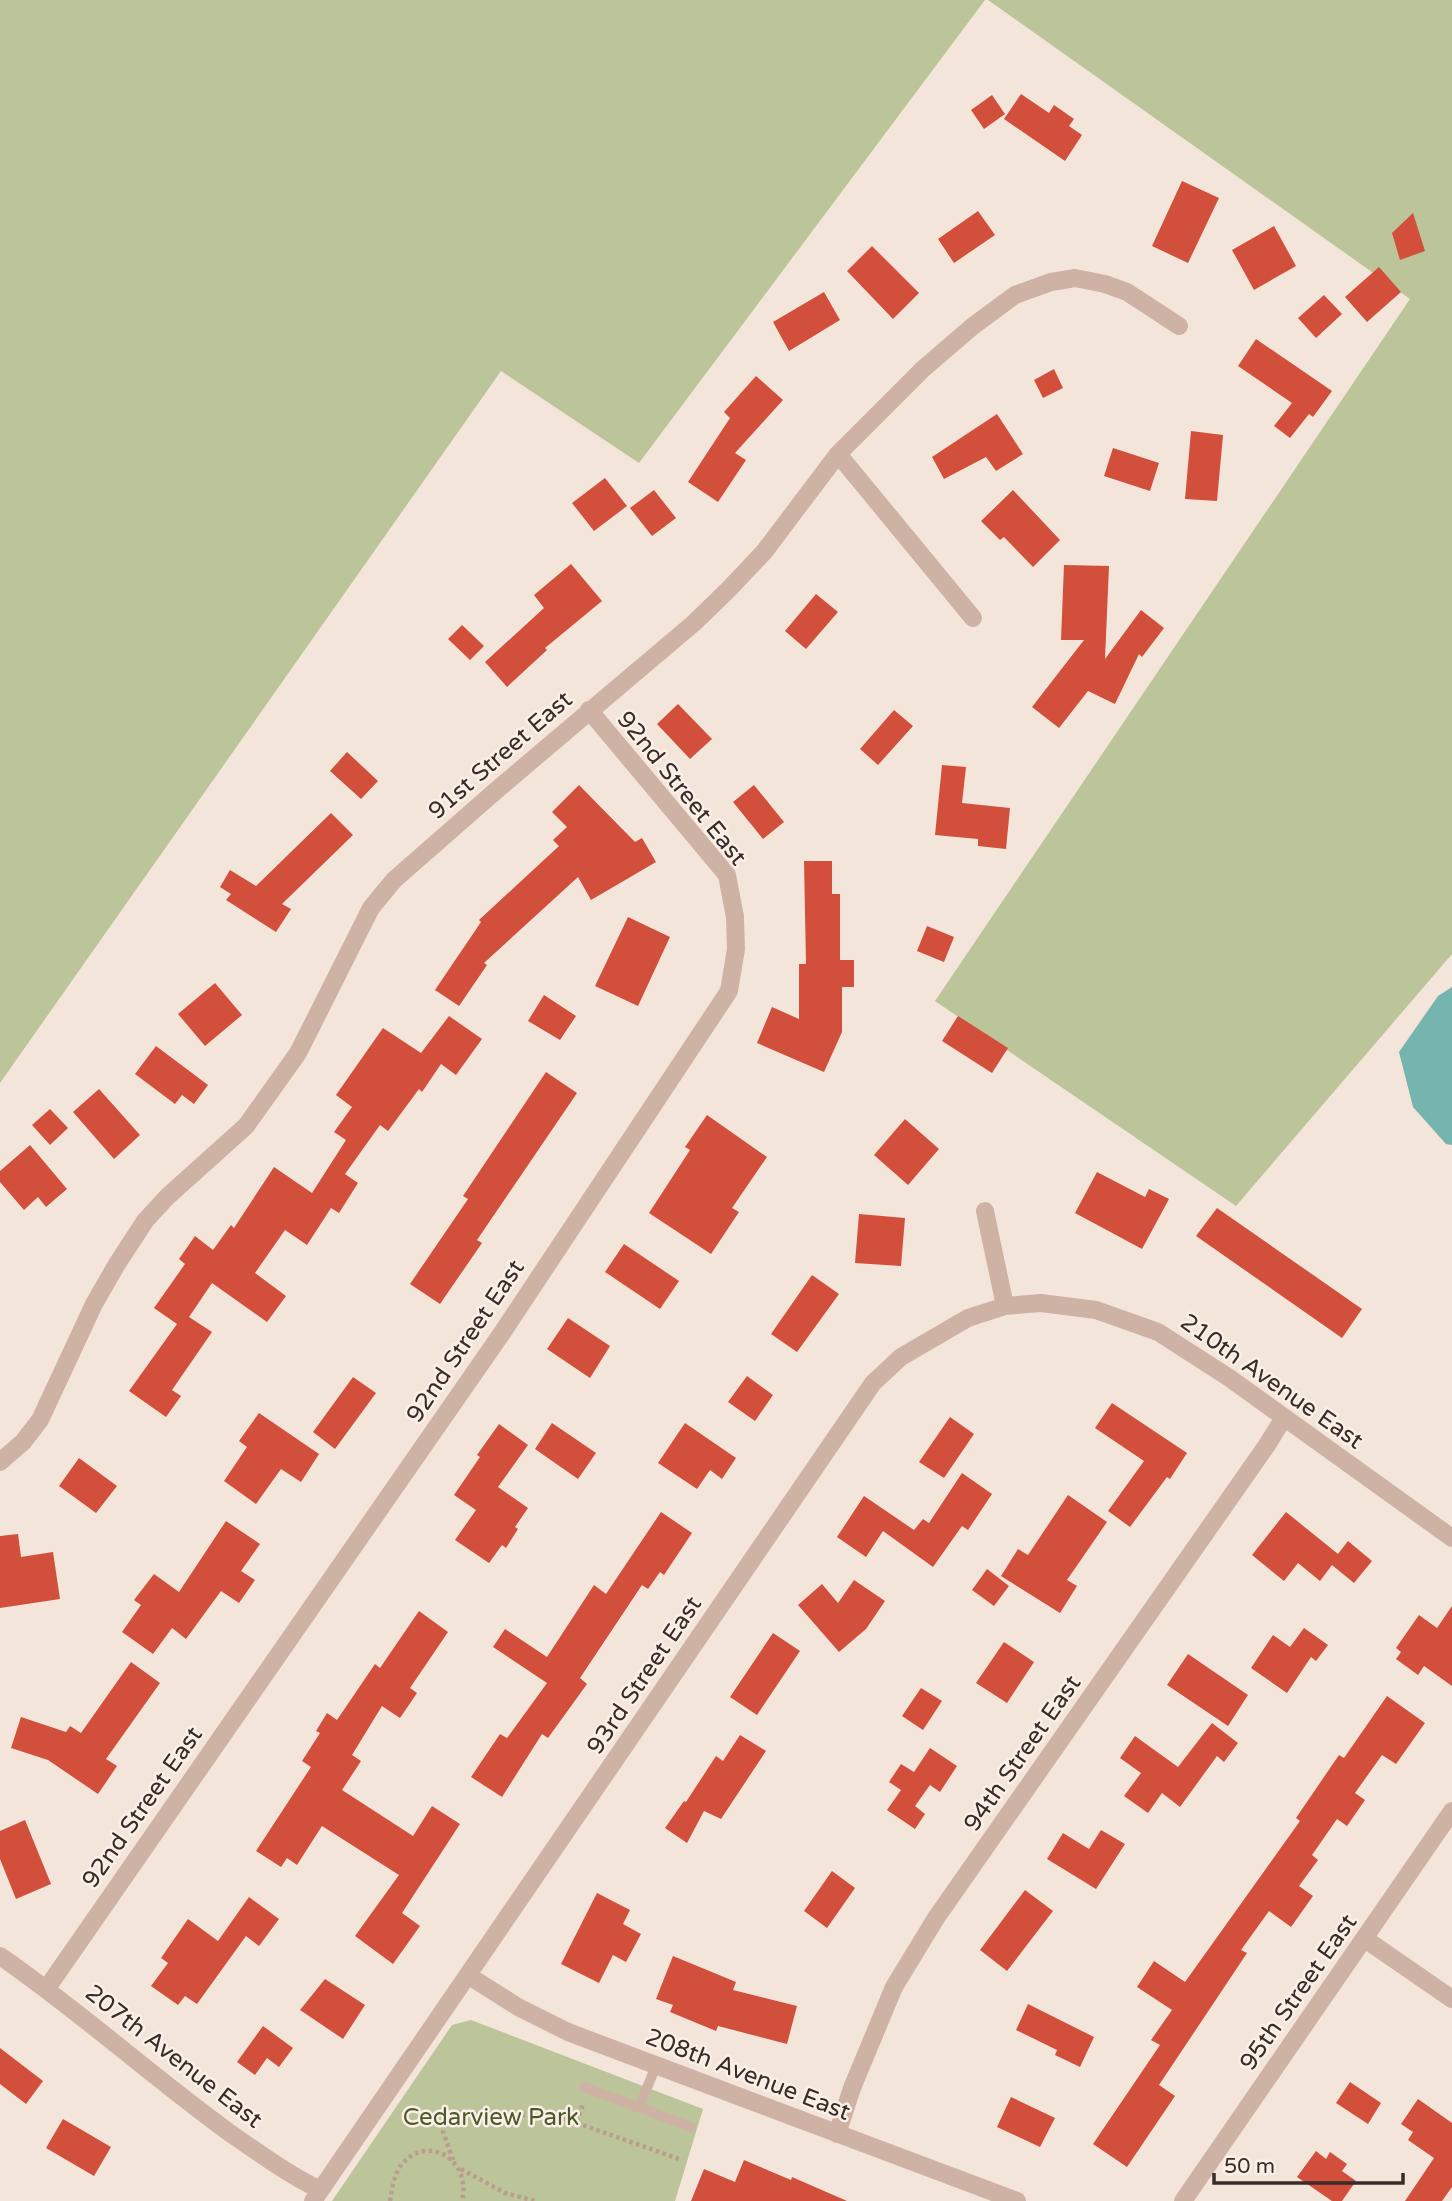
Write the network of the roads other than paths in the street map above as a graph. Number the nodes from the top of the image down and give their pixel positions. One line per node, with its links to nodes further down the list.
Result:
1 (1180, 326): 2 (street, 91st Street East)
2 (838, 454): 3 (street); 4 (street, 91st Street East)
3 (973, 618)
4 (589, 710): 8 (street, 91st Street East); 14 (street, 92nd Street East)
5 (985, 1211): 6 (street)
6 (1005, 1306): 7 (street, 210th Avenue East); 13 (street, 93rd Street East)
7 (1283, 1419): 9 (street, 210th Avenue East); 20 (street, 94th Street East)
8 (0, 1462)
9 (1452, 1538)
10 (1452, 1811): 11 (street, 95th Street East)
11 (1365, 1939): 15 (street); 23 (street, 95th Street East)
12 (0, 1956): 14 (street, 207th Avenue East)
13 (468, 1976): 16 (street, 208th Avenue East); 21 (street, 93rd Street East)
14 (47, 1988): 21 (street, 207th Avenue East)
15 (1452, 1999)
16 (656, 2066): 18 (lane); 20 (street, 208th Avenue East)
17 (584, 2087): 18 (lane)
18 (639, 2107): 19 (lane)
19 (691, 2127)
20 (837, 2134): 22 (street, 208th Avenue East)
21 (317, 2196)
22 (1017, 2201)
23 (1183, 2201)

